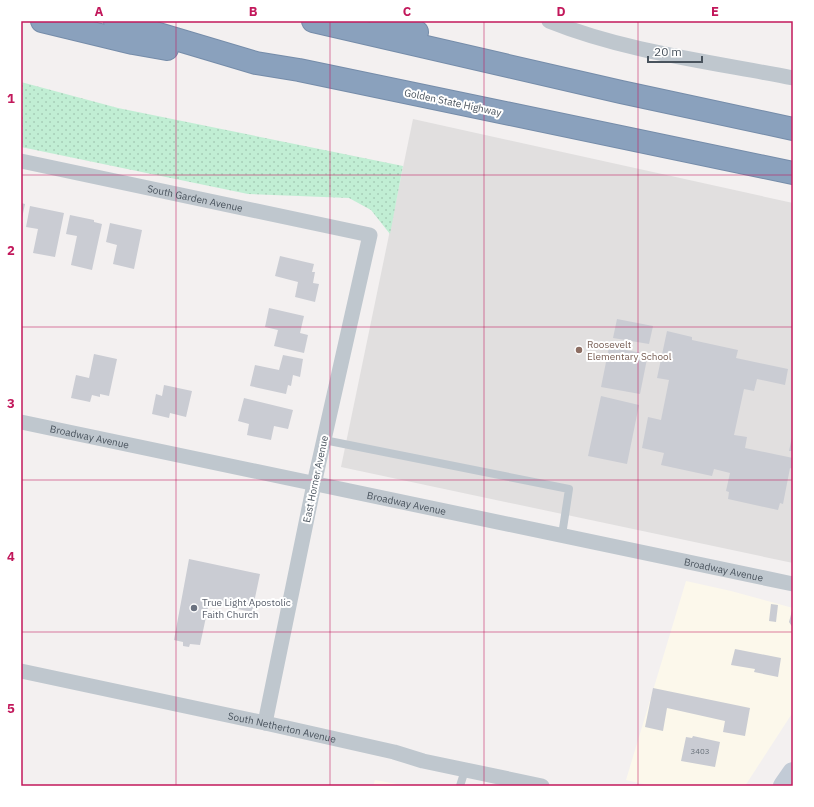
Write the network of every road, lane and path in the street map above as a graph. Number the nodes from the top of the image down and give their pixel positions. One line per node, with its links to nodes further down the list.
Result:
1 (42, 21): 6 (highway)
2 (115, 21): 6 (highway, Golden State Highway)
3 (313, 21): 8 (highway)
4 (381, 21): 8 (highway)
5 (549, 21): 7 (street)
6 (256, 63): 11 (highway, Golden State Highway)
7 (793, 78)
8 (621, 92): 9 (highway)
9 (793, 129)
10 (21, 161): 12 (street, South Garden Avenue)
11 (793, 173)
12 (370, 235): 14 (street, East Horner Avenue)
13 (21, 422): 15 (street, Broadway Avenue)
14 (324, 440): 15 (street, East Horner Avenue); 16 (lane)
15 (314, 484): 16 (street, Broadway Avenue); 19 (street, East Horner Avenue)
16 (562, 536): 17 (street, Broadway Avenue)
17 (793, 584)
18 (21, 671): 19 (street, South Netherton Avenue)
19 (265, 723): 20 (street, South Netherton Avenue)
20 (465, 770): 22 (lane); 23 (street, South Netherton Avenue)
21 (793, 773): 24 (main road)
22 (460, 786)
23 (542, 786)
24 (784, 786)

